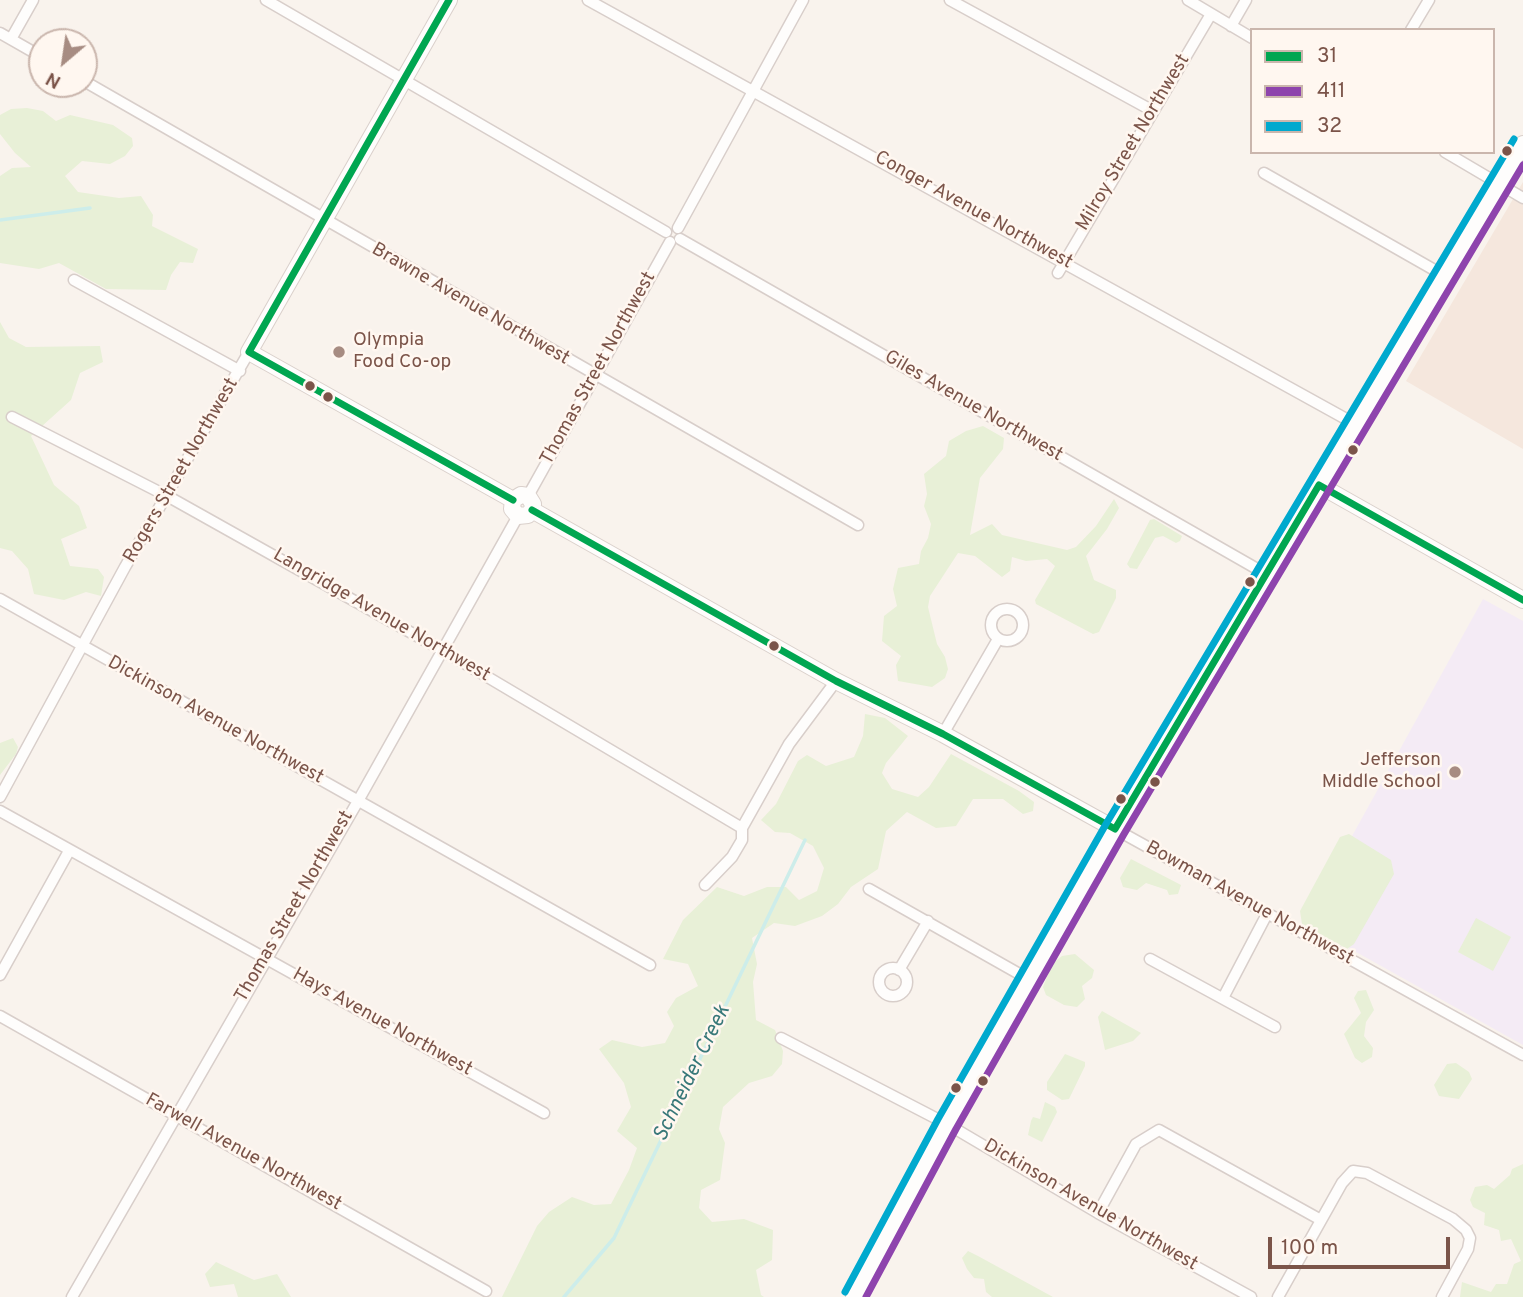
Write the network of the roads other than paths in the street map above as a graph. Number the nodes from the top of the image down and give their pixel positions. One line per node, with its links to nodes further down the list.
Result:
1 (33, 0): 15 (street)
2 (266, 0): 17 (street, Giles Avenue Northwest)
3 (449, 0): 17 (street, Rogers Street Northwest)
4 (588, 0): 19 (street, Conger Avenue Northwest)
5 (803, 0): 19 (street, Thomas Street Northwest)
6 (950, 0): 20 (street)
7 (1188, 0): 10 (street)
8 (1246, 0): 11 (street)
9 (1429, 0): 12 (street)
10 (1211, 14): 11 (street); 20 (street, Milroy Street Northwest)
11 (1231, 26): 14 (street)
12 (1412, 28)
13 (0, 33): 15 (street)
14 (1250, 37)
15 (11, 39): 16 (street)
16 (28, 49)
17 (405, 79): 26 (street, Rogers Street Northwest); 27 (street, Giles Avenue Northwest)
18 (98, 89): 26 (street, Brawne Avenue Northwest)
19 (754, 90): 27 (street, Thomas Street Northwest); 28 (street, Conger Avenue Northwest)
20 (1153, 111): 28 (street, Milroy Street Northwest)
21 (1523, 144): 24 (street)
22 (1449, 154): 24 (street)
23 (1264, 173): 30 (street)
24 (1500, 185): 25 (street); 30 (street)
25 (1523, 198)
26 (325, 222): 32 (street, Rogers Street Northwest); 34 (street, Brawne Avenue Northwest)
27 (674, 235): 34 (street, Thomas Street Northwest); 41 (street, Giles Avenue Northwest)
28 (1064, 261): 29 (street, Milroy Street Northwest); 36 (street, Conger Avenue Northwest)
29 (1058, 273)
30 (1445, 276): 36 (street)
31 (74, 281): 33 (street)
32 (250, 352): 33 (street, Rogers Street Northwest); 39 (street, Bowman Avenue Northwest)
33 (240, 371): 38 (street, Rogers Street Northwest)
34 (595, 376): 39 (street, Thomas Street Northwest); 40 (street, Brawne Avenue Northwest)
35 (12, 416): 38 (street, Langridge Avenue Northwest)
36 (1357, 425): 37 (street)
37 (1318, 485): 41 (street); 43 (street)
38 (169, 497): 45 (street, Rogers Street Northwest); 46 (street, Langridge Avenue Northwest)
39 (523, 505): 46 (street, Thomas Street Northwest); 47 (street, Bowman Avenue Northwest)
40 (858, 526)
41 (1266, 574): 53 (street)
42 (0, 599): 45 (street, Dickinson Avenue Northwest)
43 (1523, 600)
44 (999, 639): 48 (street)
45 (82, 647): 49 (street, Rogers Street Northwest); 50 (street, Dickinson Avenue Northwest)
46 (442, 650): 50 (street, Thomas Street Northwest); 52 (street, Langridge Avenue Northwest)
47 (836, 681): 48 (street, Bowman Avenue Northwest); 52 (street)
48 (943, 734): 53 (street, Bowman Avenue Northwest)
49 (0, 797)
50 (358, 801): 59 (street, Thomas Street Northwest); 61 (street, Dickinson Avenue Northwest)
51 (0, 811): 54 (street, Hays Avenue Northwest)
52 (743, 828): 55 (street)
53 (1115, 829): 57 (street, Bowman Avenue Northwest); 64 (street)
54 (69, 851): 59 (street, Hays Avenue Northwest); 63 (street)
55 (705, 885)
56 (869, 889): 58 (street)
57 (1267, 914): 65 (street); 69 (street, Bowman Avenue Northwest)
58 (928, 921): 62 (street); 64 (street)
59 (264, 958): 70 (street, Hays Avenue Northwest); 71 (street, Thomas Street Northwest)
60 (1150, 959): 65 (street)
61 (650, 965)
62 (899, 970)
63 (0, 975)
64 (1030, 980): 72 (street)
65 (1223, 998): 67 (street)
66 (0, 1016): 71 (street, Farwell Avenue Northwest)
67 (1275, 1027)
68 (781, 1038): 72 (street, Dickinson Avenue Northwest)
69 (1523, 1055)
70 (544, 1113)
71 (175, 1115): 75 (street, Farwell Avenue Northwest); 77 (street, Thomas Street Northwest)
72 (947, 1124): 73 (street, Dickinson Avenue Northwest); 76 (street)
73 (1098, 1213): 74 (street); 78 (street, Dickinson Avenue Northwest)
74 (1321, 1220): 79 (street); 80 (street)
75 (486, 1291)
76 (859, 1295)
77 (72, 1297)
78 (1251, 1297)
79 (1278, 1297)
80 (1442, 1297)

